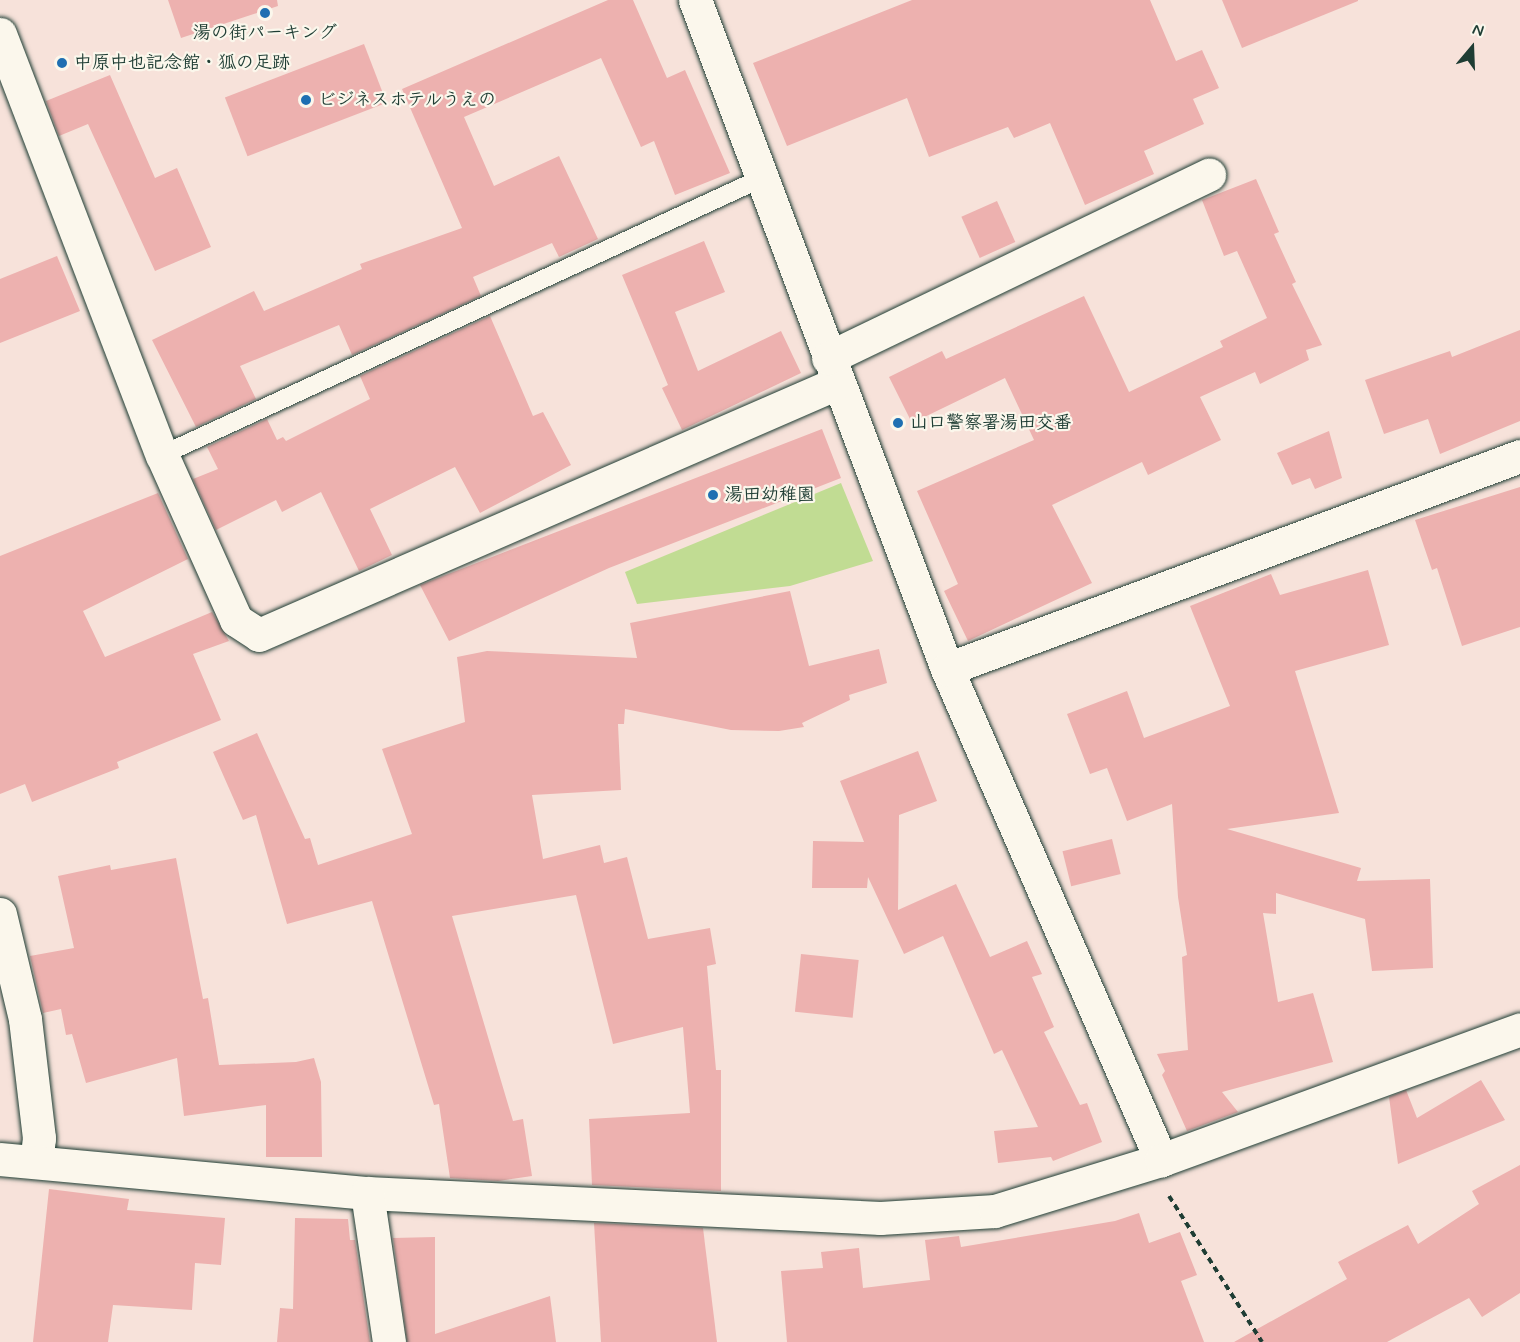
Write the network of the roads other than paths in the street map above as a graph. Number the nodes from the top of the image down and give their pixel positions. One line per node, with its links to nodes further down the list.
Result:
1 (695, 0): 4 (street)
2 (0, 34): 6 (street)
3 (1209, 175): 5 (street)
4 (760, 179): 5 (street); 6 (lane)
5 (832, 370): 6 (street); 8 (street)
6 (162, 455)
7 (1520, 456): 8 (street)
8 (947, 669): 12 (street)
9 (0, 914): 13 (street)
10 (1520, 1029): 12 (street)
11 (0, 1159): 13 (street)
12 (1161, 1160): 14 (street)
13 (36, 1162): 14 (street)
14 (367, 1192): 15 (street)
15 (389, 1342)

